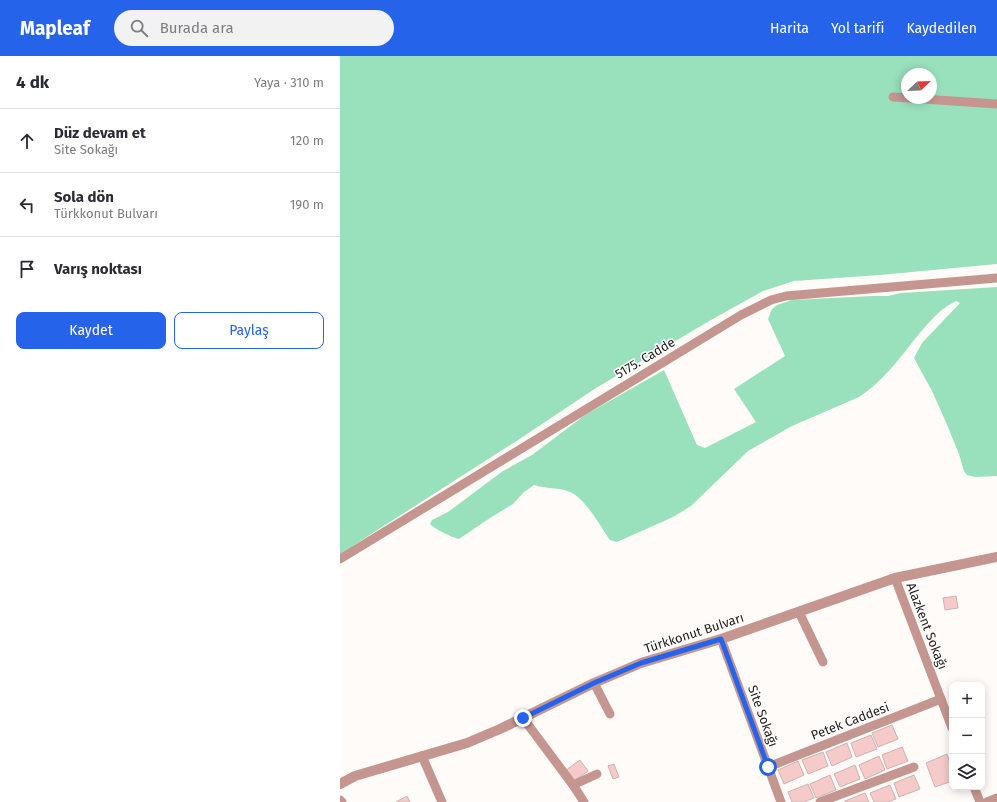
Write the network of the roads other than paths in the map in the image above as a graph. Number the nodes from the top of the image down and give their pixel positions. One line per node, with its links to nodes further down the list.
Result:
1 (892, 97): 2 (street)
2 (997, 104)
3 (997, 278): 5 (street, 5175. Cadde)
4 (997, 557): 6 (street, Türkkonut Bulvarı)
5 (340, 559)
6 (895, 578): 7 (street, Türkkonut Bulvarı); 11 (street, Alazkent Sokağı)
7 (799, 612): 8 (street, Türkkonut Bulvarı); 9 (street)
8 (721, 639): 10 (street, Türkkonut Bulvarı); 16 (street, Site Sokağı)
9 (823, 662)
10 (594, 683): 12 (street); 13 (street, Türkkonut Bulvarı)
11 (941, 699): 14 (street, Alazkent Sokağı); 16 (street, Petek Caddesi)
12 (610, 714)
13 (523, 718): 15 (street, Türkkonut Bulvarı); 20 (street)
14 (949, 720)
15 (422, 756): 19 (street, Türkkonut Bulvarı); 25 (street)
16 (768, 767): 27 (street, Site Sokağı)
17 (914, 767): 28 (street)
18 (597, 774): 20 (street)
19 (340, 784)
20 (573, 785): 26 (street)
21 (975, 790): 29 (street)
22 (997, 798): 30 (street)
23 (340, 800): 24 (street)
24 (342, 802)
25 (442, 802)
26 (584, 802)
27 (781, 802)
28 (820, 802)
29 (980, 802)
30 (987, 802)

